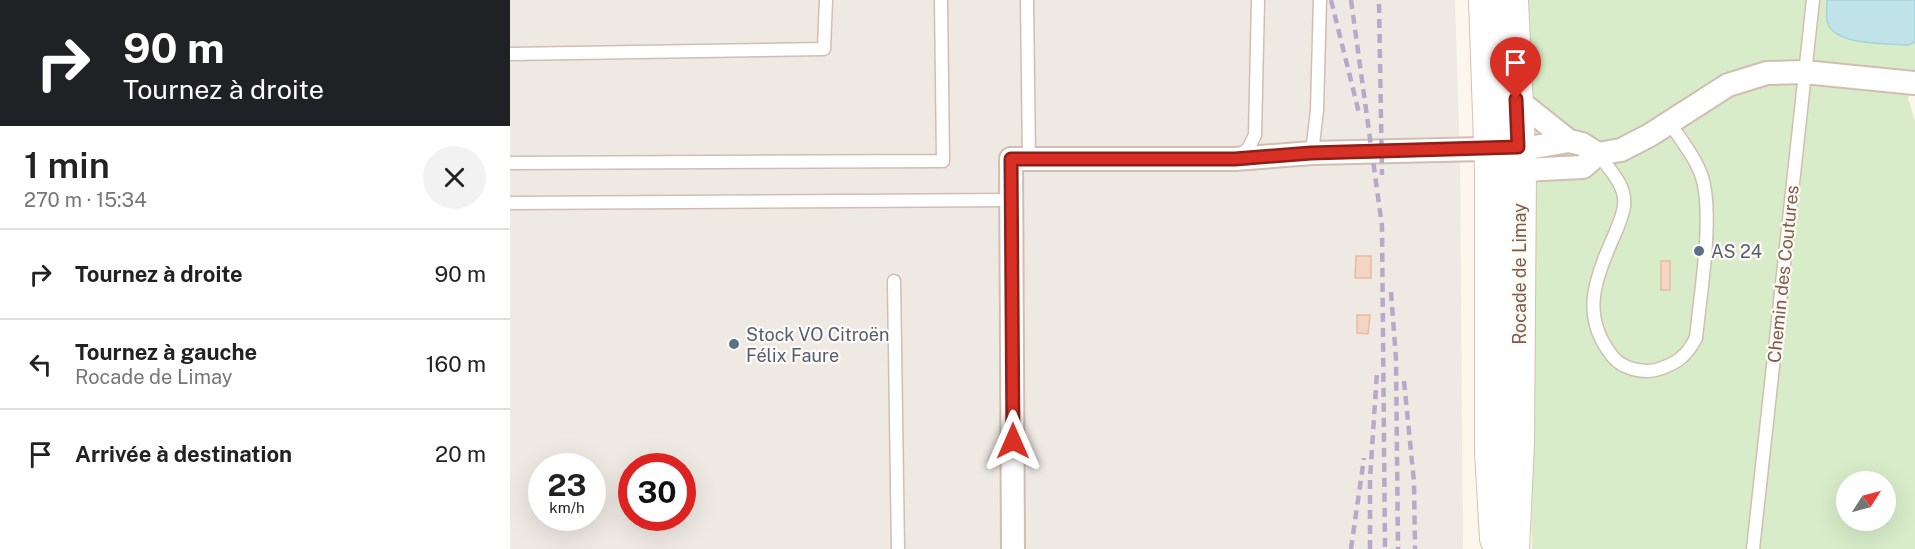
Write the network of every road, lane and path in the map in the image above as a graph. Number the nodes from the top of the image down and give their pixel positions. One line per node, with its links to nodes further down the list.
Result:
1 (826, 0): 9 (lane)
2 (941, 0): 20 (lane)
3 (1027, 0): 17 (lane)
4 (1258, 0): 18 (lane)
5 (1320, 0): 15 (lane)
6 (1485, 0): 19 (main road, Rocade de Limay)
7 (1512, 0): 12 (main road, Rocade de Limay)
8 (1813, 0): 10 (lane, Chemin des Coutures)
9 (510, 54)
10 (1804, 72): 11 (street); 13 (street); 28 (lane, Chemin des Coutures)
11 (1915, 83)
12 (1516, 99): 14 (street); 19 (main road, Rocade de Limay)
13 (1669, 122): 16 (street); 16 (lane)
14 (1569, 141): 16 (street); 19 (street)
15 (1311, 153): 18 (street); 19 (street)
16 (1598, 154): 19 (street)
17 (1029, 159): 18 (street); 21 (street)
18 (1235, 159)
19 (1505, 160): 26 (main road, Rocade de Limay); 27 (main road, Rocade de Limay)
20 (510, 163)
21 (1011, 200): 22 (lane); 25 (street)
22 (510, 204)
23 (894, 280): 24 (lane)
24 (898, 549)
25 (1013, 549)
26 (1497, 549)
27 (1513, 549)
28 (1753, 549)

